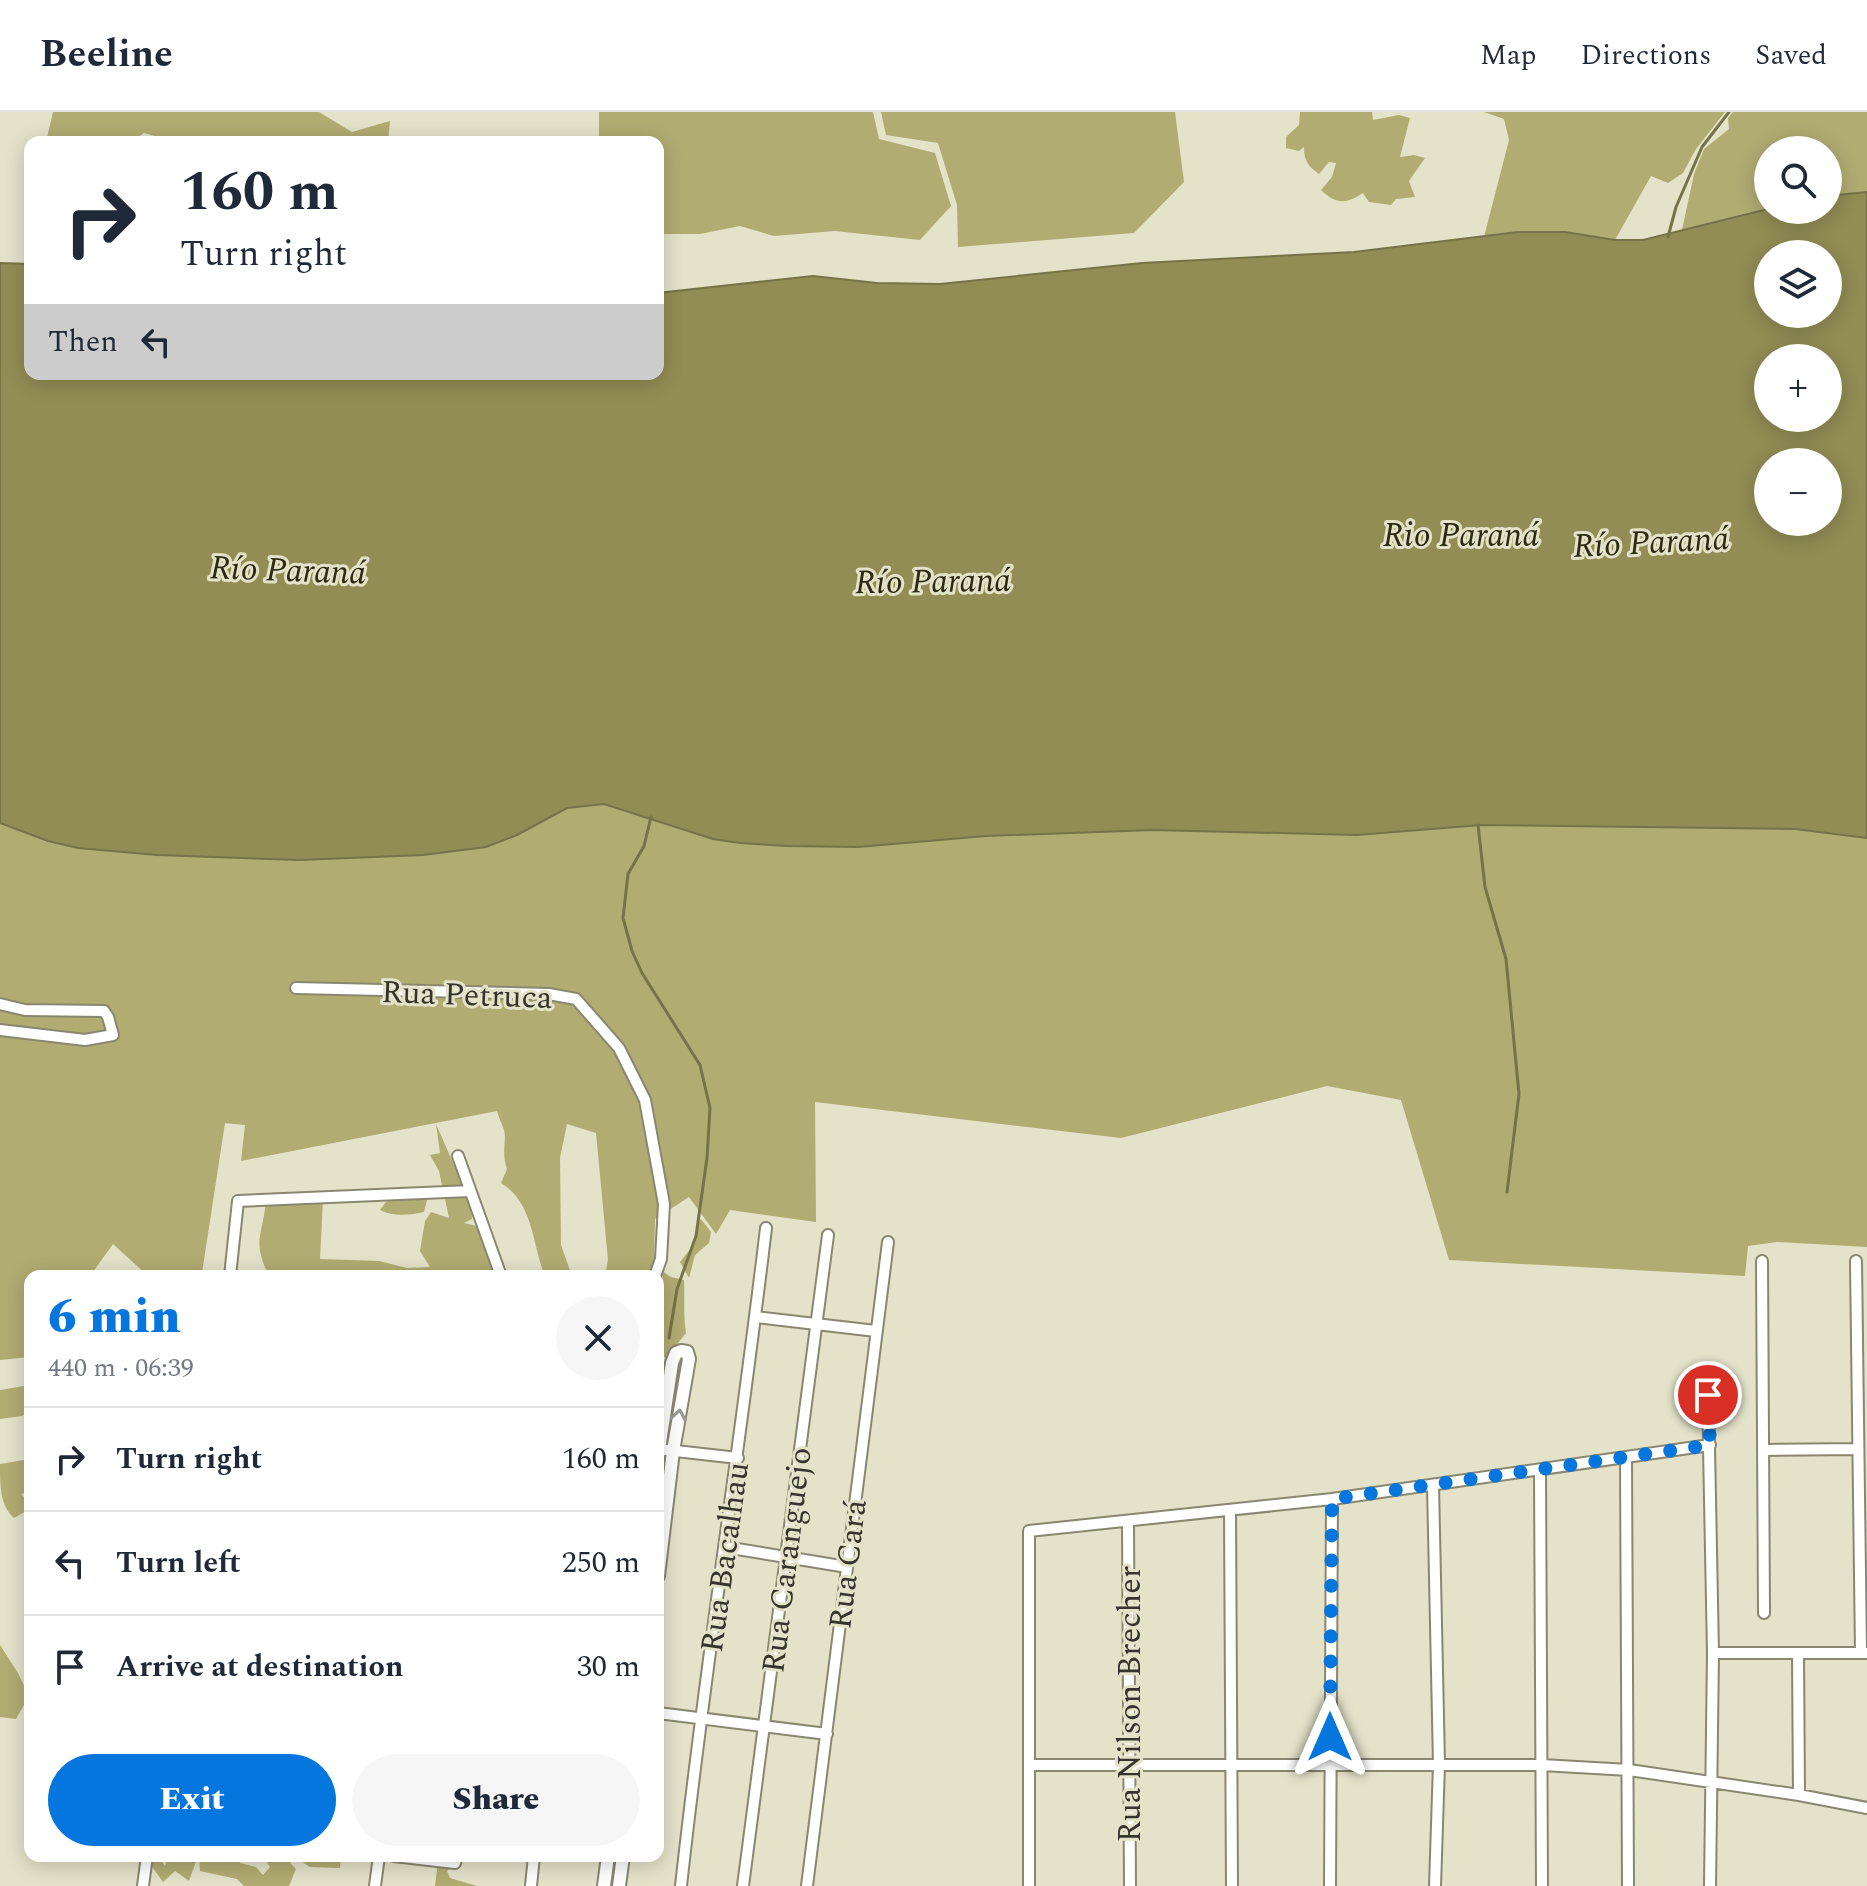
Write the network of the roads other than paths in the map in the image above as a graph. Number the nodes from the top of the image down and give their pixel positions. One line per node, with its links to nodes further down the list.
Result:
1 (296, 988): 13 (street, Rua Petruca)
2 (0, 1004): 3 (street)
3 (0, 1030)
4 (458, 1156): 5 (street)
5 (470, 1191): 11 (street); 12 (street)
6 (766, 1228): 14 (street, Rua Bacalhau)
7 (828, 1235): 15 (street, Rua Caranguejo)
8 (888, 1242): 16 (street, Rua Cará)
9 (1762, 1261): 22 (street)
10 (1856, 1261): 20 (street)
11 (231, 1270)
12 (499, 1270)
13 (657, 1270)
14 (756, 1317): 15 (street); 24 (street, Rua Bacalhau)
15 (817, 1325): 16 (street); 33 (street, Rua Caranguejo)
16 (876, 1331): 34 (street, Rua Cará)
17 (1708, 1395): 19 (street)
18 (664, 1412): 23 (street, one-way to 18)
19 (1710, 1445): 25 (street); 36 (street)
20 (1858, 1449): 22 (street); 38 (street)
21 (664, 1450): 23 (street)
22 (1763, 1450): 35 (street)
23 (673, 1451): 24 (street); 31 (street)
24 (738, 1458): 32 (street, Rua Bacalhau)
25 (1626, 1458): 26 (street); 49 (street)
26 (1540, 1471): 27 (street); 46 (street)
27 (1433, 1485): 28 (street); 43 (street)
28 (1332, 1499): 29 (street); 48 (street)
29 (1230, 1510): 30 (street); 47 (street)
30 (1128, 1522): 44 (street); 45 (street, Rua Nilson Brecher)
31 (664, 1526)
32 (725, 1547): 33 (street); 40 (street, Rua Bacalhau)
33 (785, 1558): 34 (street); 41 (street, Rua Caranguejo)
34 (847, 1567): 42 (street, Rua Cará)
35 (1764, 1613)
36 (1713, 1653): 37 (street); 50 (street)
37 (1798, 1653): 38 (street); 51 (street)
38 (1864, 1653)
39 (664, 1714): 40 (street)
40 (702, 1718): 41 (street); 63 (street, Rua Bacalhau)
41 (764, 1725): 42 (street); 64 (street, Rua Caranguejo)
42 (827, 1734): 65 (street, Rua Cará)
43 (1439, 1764): 46 (street); 48 (street); 70 (street)
44 (1029, 1765): 45 (street); 66 (street)
45 (1130, 1765): 47 (street); 67 (street, Rua Nilson Brecher)
46 (1542, 1765): 49 (street); 71 (street)
47 (1230, 1766): 48 (street); 68 (street)
48 (1330, 1766): 69 (street)
49 (1629, 1770): 50 (street); 72 (street)
50 (1711, 1783): 51 (street); 73 (street)
51 (1799, 1795): 52 (street)
52 (1867, 1808)
53 (146, 1862): 58 (street)
54 (378, 1862): 59 (street)
55 (533, 1862): 60 (street)
56 (607, 1862): 61 (street)
57 (622, 1862): 62 (street)
58 (143, 1886)
59 (375, 1886)
60 (531, 1886)
61 (604, 1886)
62 (619, 1886)
63 (681, 1886)
64 (743, 1886)
65 (807, 1886)
66 (1029, 1886)
67 (1130, 1886)
68 (1232, 1886)
69 (1330, 1886)
70 (1435, 1886)
71 (1542, 1886)
72 (1628, 1886)
73 (1710, 1886)

